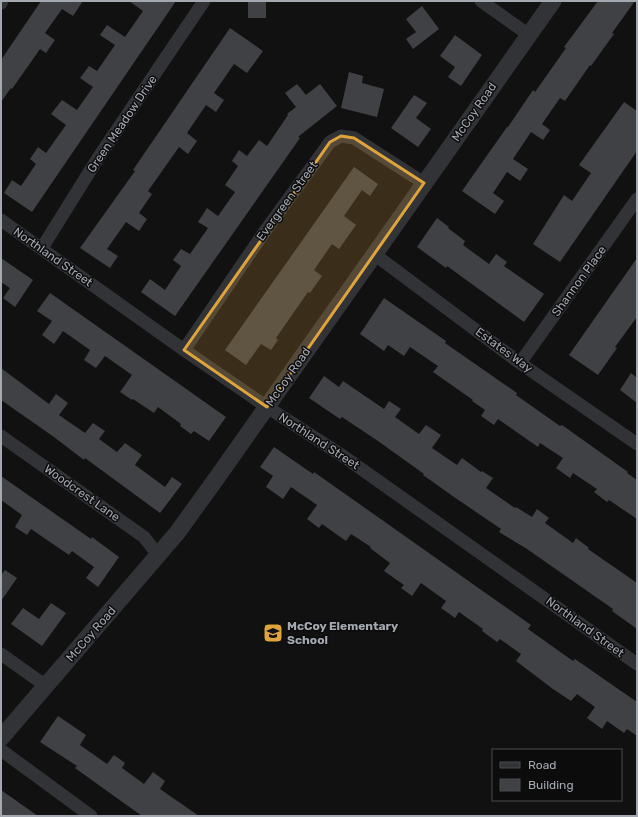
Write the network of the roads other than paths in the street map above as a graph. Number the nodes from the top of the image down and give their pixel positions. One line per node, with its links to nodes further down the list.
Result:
1 (204, 1): 8 (street, Green Meadow Drive)
2 (481, 1): 4 (street)
3 (553, 1): 4 (street, McCoy Road)
4 (529, 36): 5 (street, McCoy Road)
5 (424, 183): 9 (street, McCoy Road); 10 (street, Evergreen Street)
6 (637, 199): 11 (street, Shannon Place)
7 (1, 220): 8 (street, Northland Street)
8 (42, 248): 10 (street, Northland Street)
9 (374, 254): 11 (street, Estates Way); 12 (street, McCoy Road)
10 (184, 350): 12 (street, Northland Street)
11 (520, 363): 14 (street, Estates Way)
12 (266, 407): 15 (street, McCoy Road); 17 (street, Northland Street)
13 (1, 436): 15 (street, Woodcrest Lane)
14 (637, 444)
15 (158, 555): 18 (street, McCoy Road)
16 (1, 654): 18 (street)
17 (637, 664)
18 (46, 686): 19 (street, McCoy Road)
19 (1, 738)
20 (1, 750): 21 (street)
21 (91, 816)

